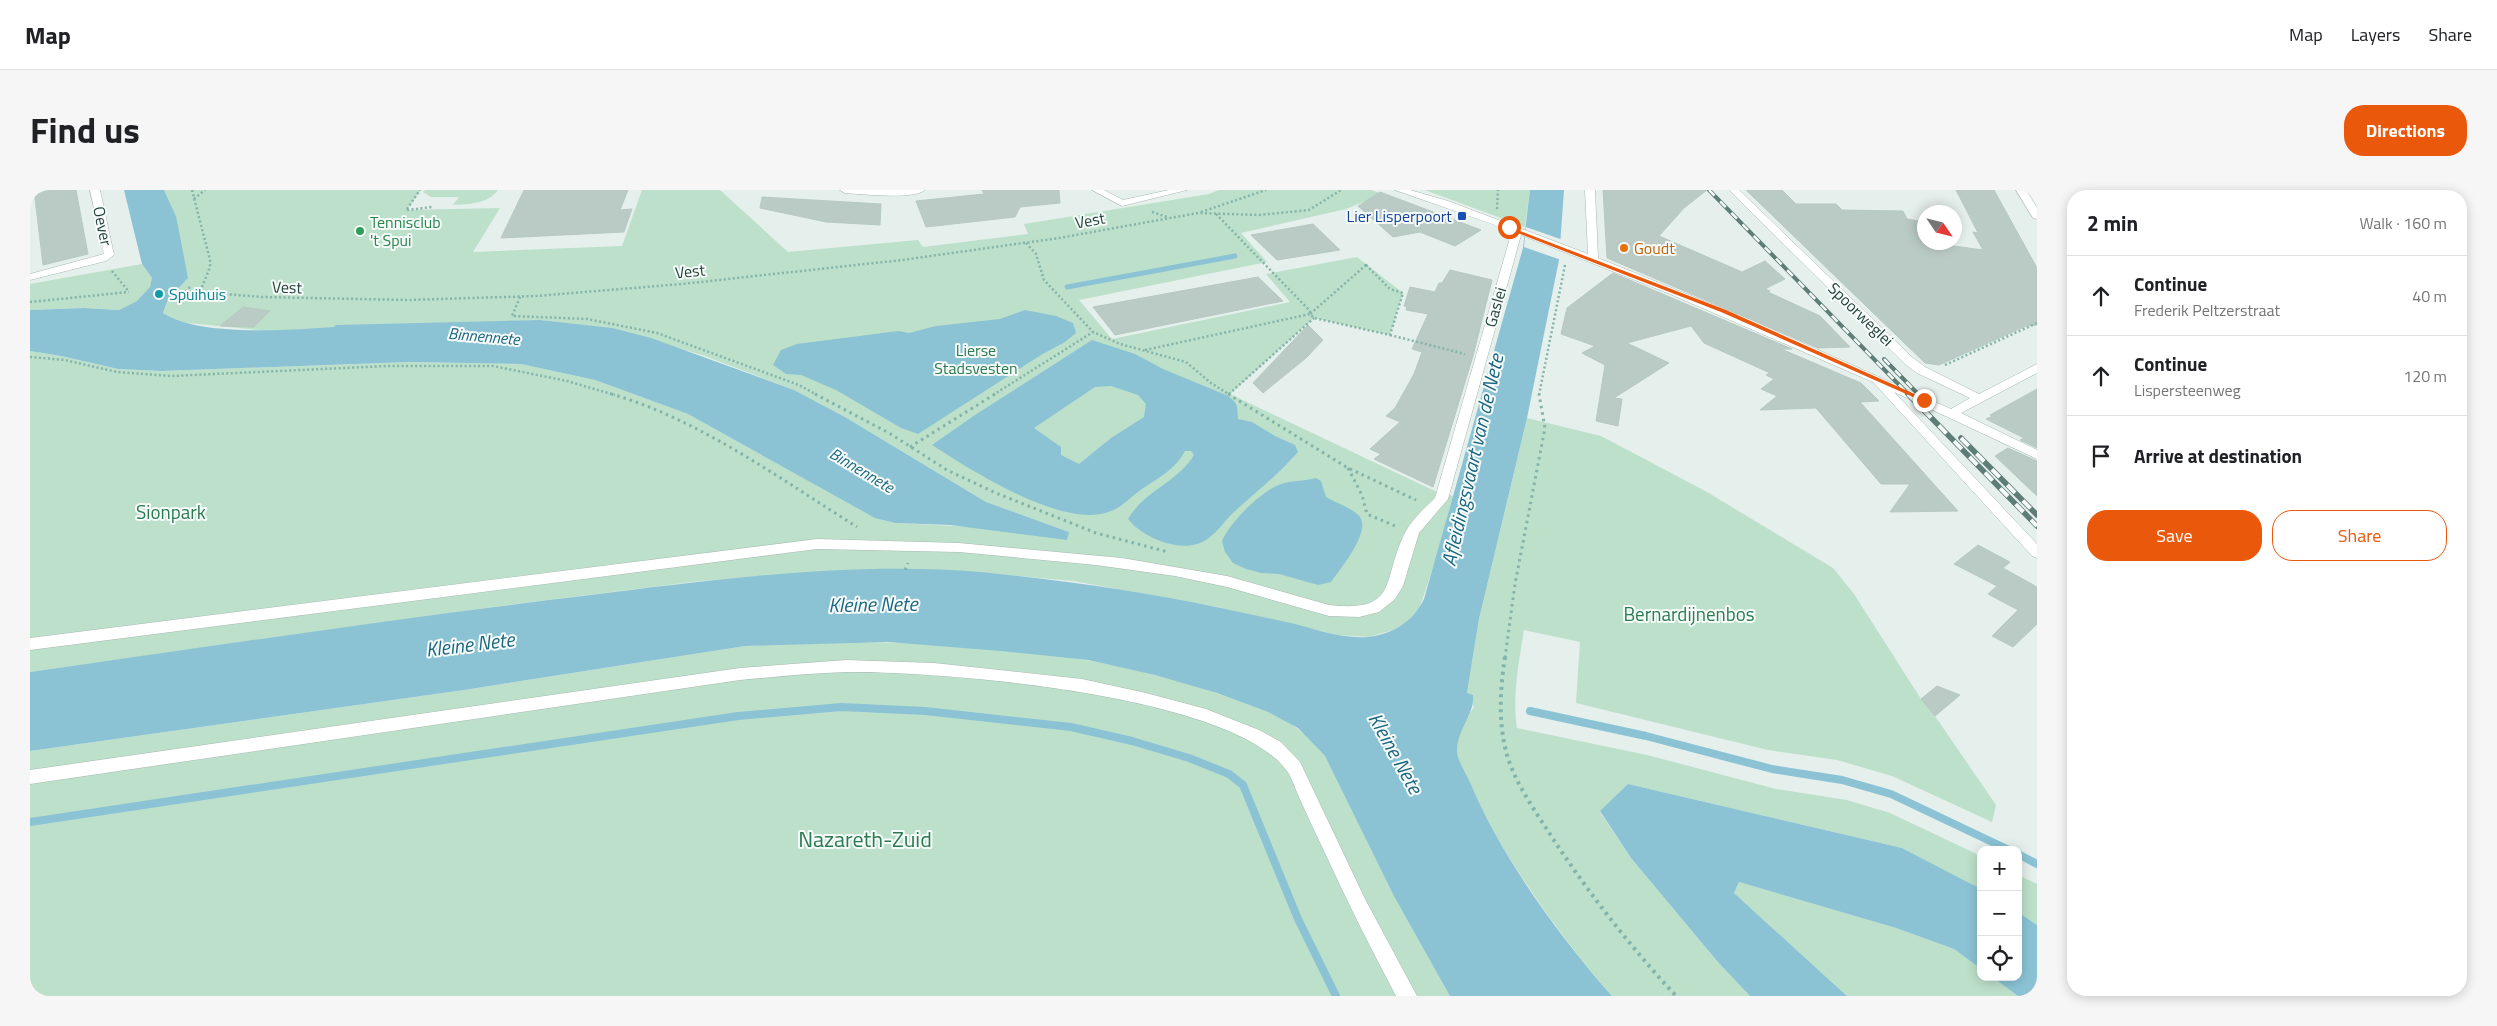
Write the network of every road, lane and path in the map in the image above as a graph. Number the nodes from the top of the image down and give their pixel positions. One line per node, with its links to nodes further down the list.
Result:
1 (95, 190): 22 (street, Oever)
2 (192, 190): 15 (path)
3 (205, 190): 15 (path)
4 (420, 190): 16 (path)
5 (845, 190): 6 (street)
6 (920, 190)
7 (1097, 190): 8 (street)
8 (1182, 190)
9 (1266, 190): 17 (path, Vest)
10 (1341, 190): 18 (path, Vest)
11 (1400, 190): 20 (street)
12 (1590, 190): 23 (street)
13 (1734, 190): 39 (street, Spoorweglei)
14 (2022, 190): 19 (street)
15 (194, 199): 27 (path)
16 (432, 208)
17 (1198, 213): 18 (path, Vest); 21 (path, Vest)
18 (1215, 213): 30 (path)
19 (2037, 216)
20 (1520, 232): 23 (street); 37 (street, Gaslei)
21 (1025, 242): 28 (path, Vest); 33 (path)
22 (102, 259): 25 (street); 29 (path)
23 (1593, 259): 40 (street)
24 (1566, 262): 55 (path)
25 (30, 277)
26 (190, 287): 27 (path, Vest)
27 (200, 292): 28 (path, Vest)
28 (520, 297): 44 (path)
29 (30, 302)
30 (1310, 314): 31 (path); 34 (path); 35 (path)
31 (1314, 318): 34 (path); 41 (path)
32 (2037, 323): 39 (path)
33 (1092, 332): 35 (path); 44 (path)
34 (1390, 335): 37 (path)
35 (1145, 350): 41 (path)
36 (30, 357): 49 (path)
37 (1481, 358): 47 (street, Gaslei)
38 (2037, 368): 42 (street)
39 (1927, 373): 42 (street, Spoorweglei)
40 (1875, 378): 43 (street); 50 (street)
41 (1229, 394): 46 (path)
42 (1979, 398): 43 (street)
43 (1952, 414): 45 (street)
44 (910, 447): 51 (path)
45 (2037, 455)
46 (1348, 468): 47 (path); 48 (path)
47 (1437, 503): 48 (street)
48 (1412, 532): 49 (street)
49 (884, 543): 52 (street)
50 (2037, 553)
51 (1171, 554)
52 (30, 644)
53 (30, 777): 54 (street)
54 (1407, 996)
55 (1676, 996)

